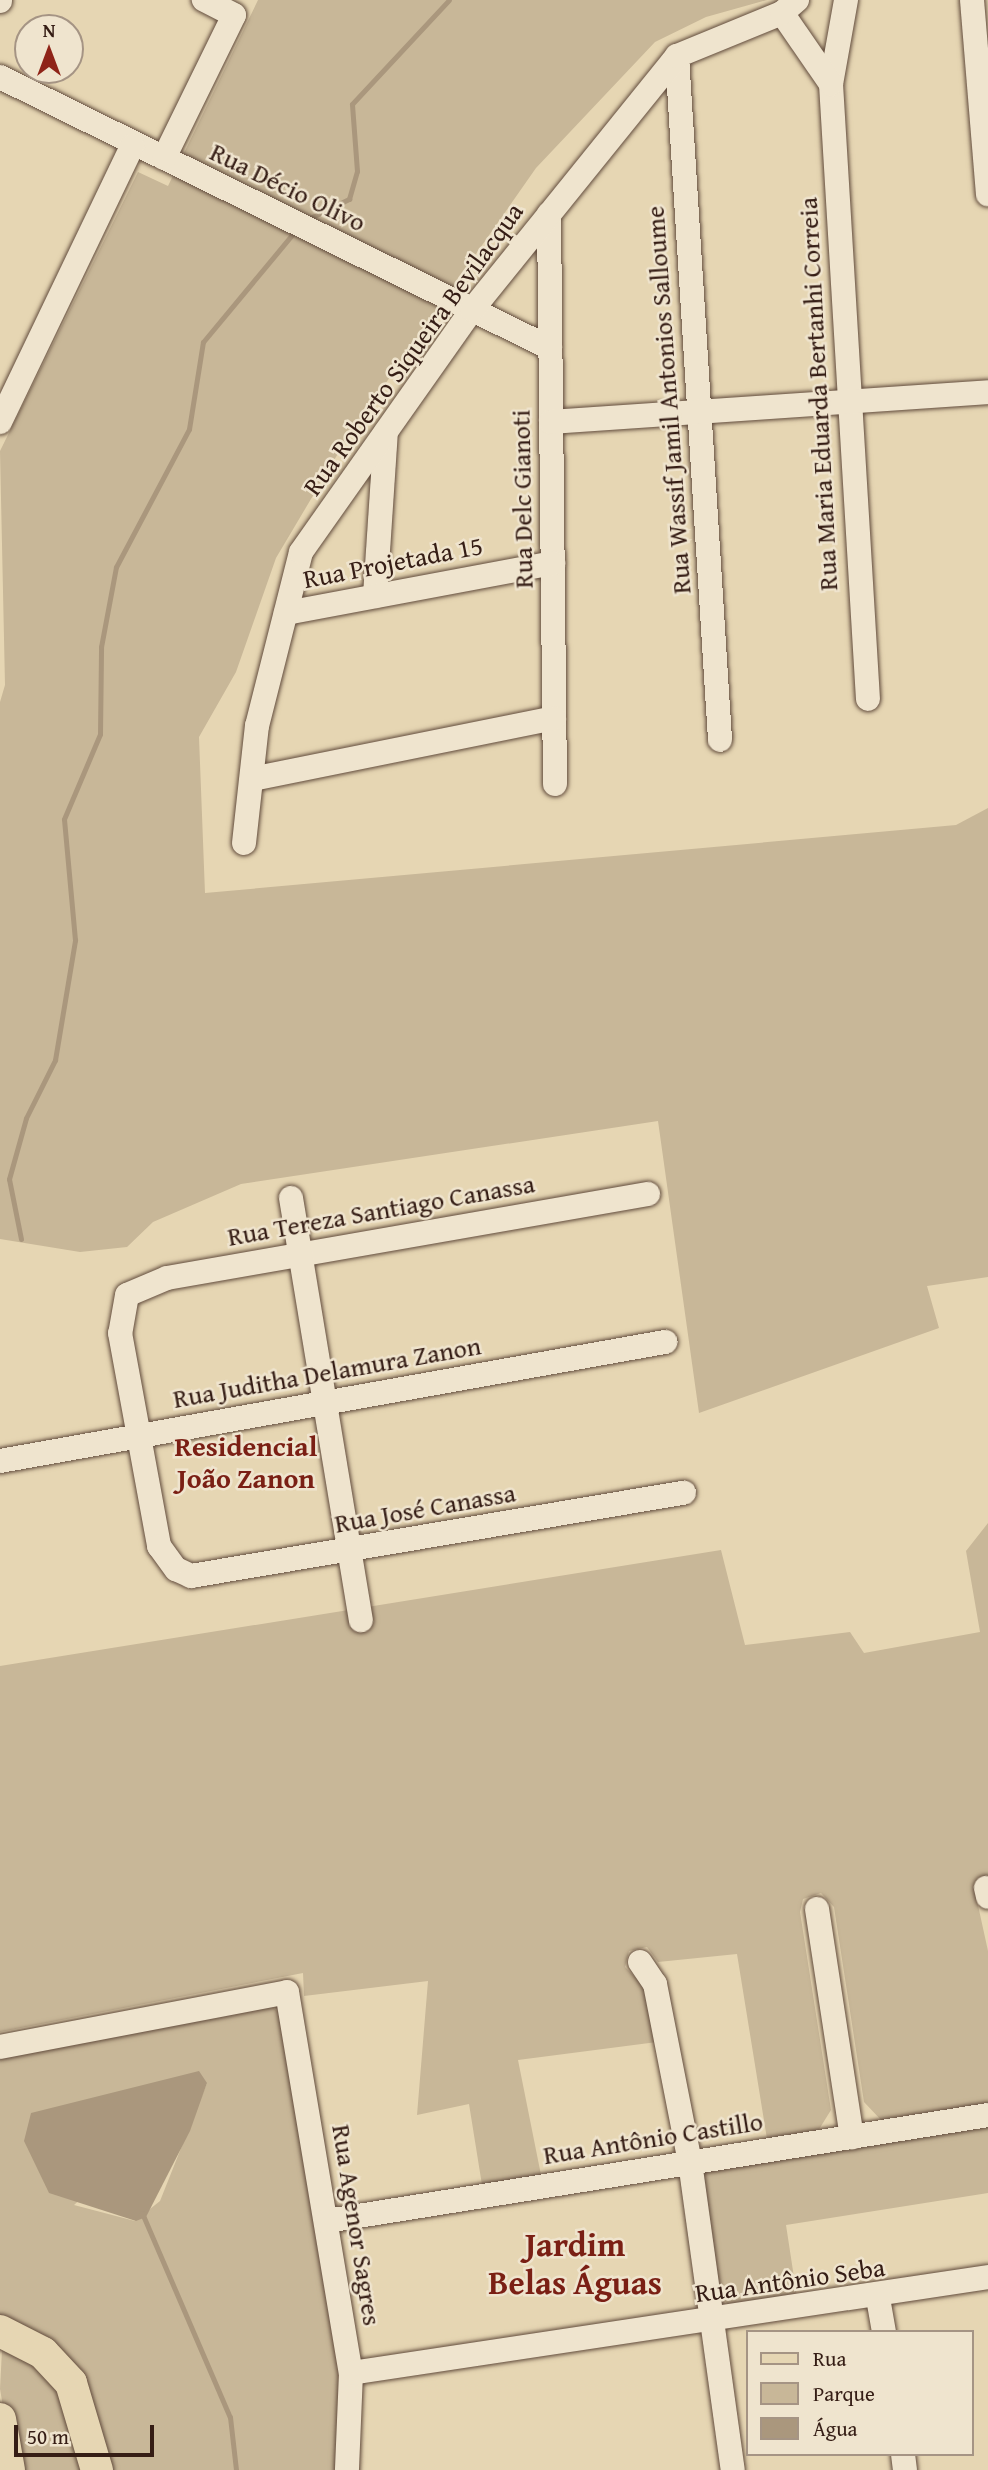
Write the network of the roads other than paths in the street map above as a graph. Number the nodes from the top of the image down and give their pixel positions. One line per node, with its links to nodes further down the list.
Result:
1 (204, 0): 5 (street)
2 (846, 0): 8 (street, Rua Maria Eduarda Bertanhi Correia)
3 (972, 0): 11 (street)
4 (790, 7): 6 (street, Rua Roberto Siqueira Bevilacqua); 8 (street)
5 (238, 8): 10 (street)
6 (677, 56): 12 (street, Rua Roberto Siqueira Bevilacqua); 17 (street, Rua Wassif Jamil Antonios Salloume)
7 (0, 78): 9 (street, Rua Décio Olivo)
8 (831, 84): 16 (street, Rua Maria Eduarda Bertanhi Correia)
9 (132, 146): 10 (street, Rua Décio Olivo); 18 (street)
10 (164, 158): 13 (street, Rua Décio Olivo)
11 (988, 194)
12 (549, 214): 13 (street, Rua Roberto Siqueira Bevilacqua); 14 (street, Rua Delc Gianoti)
13 (472, 310): 14 (street, Rua Décio Olivo); 20 (street, Rua Roberto Siqueira Bevilacqua)
14 (550, 348): 19 (street, Rua Delc Gianoti)
15 (988, 392): 16 (street)
16 (845, 402): 17 (street); 24 (street, Rua Maria Eduarda Bertanhi Correia)
17 (699, 412): 19 (street); 26 (street, Rua Wassif Jamil Antonios Salloume)
18 (0, 422)
19 (551, 422): 21 (street, Rua Delc Gianoti)
20 (386, 431): 22 (street); 23 (street, Rua Roberto Siqueira Bevilacqua)
21 (553, 563): 22 (street, Rua Projetada 15); 25 (street, Rua Delc Gianoti)
22 (375, 596): 23 (street, Rua Projetada 15)
23 (286, 613): 27 (street, Rua Roberto Siqueira Bevilacqua)
24 (868, 699)
25 (554, 718): 27 (street); 28 (street, Rua Delc Gianoti)
26 (720, 740)
27 (252, 779): 29 (street, Rua Roberto Siqueira Bevilacqua)
28 (555, 784)
29 (244, 843)
30 (648, 1194): 32 (street, Rua Tereza Santiago Canassa)
31 (290, 1198): 32 (street)
32 (300, 1254): 34 (street); 35 (street, Rua Tereza Santiago Canassa)
33 (665, 1342): 34 (street, Rua Juditha Delamura Zanon)
34 (325, 1403): 35 (street, Rua Juditha Delamura Zanon); 38 (street)
35 (139, 1436): 36 (street, Rua Juditha Delamura Zanon); 38 (street, Rua José Canassa)
36 (0, 1461)
37 (684, 1493): 38 (street, Rua José Canassa)
38 (350, 1552): 39 (street)
39 (361, 1620)
40 (817, 1909): 44 (street)
41 (640, 1962): 45 (street)
42 (0, 2047): 46 (street, Rua Agenor Sagres)
43 (988, 2115): 44 (street, Rua Antônio Castillo)
44 (852, 2137): 45 (street, Rua Antônio Castillo)
45 (690, 2162): 46 (street, Rua Antônio Castillo); 49 (street)
46 (327, 2221): 52 (street, Rua Agenor Sagres)
47 (988, 2277): 48 (street, Rua Antônio Seba)
48 (878, 2298): 49 (street, Rua Antônio Seba); 50 (street)
49 (713, 2321): 52 (street, Rua Antônio Seba); 57 (street)
50 (884, 2330)
51 (0, 2331): 55 (main road)
52 (351, 2373): 56 (street, Rua Agenor Sagres)
53 (0, 2419): 54 (main road)
54 (9, 2470)
55 (97, 2470)
56 (347, 2470)
57 (733, 2470)

